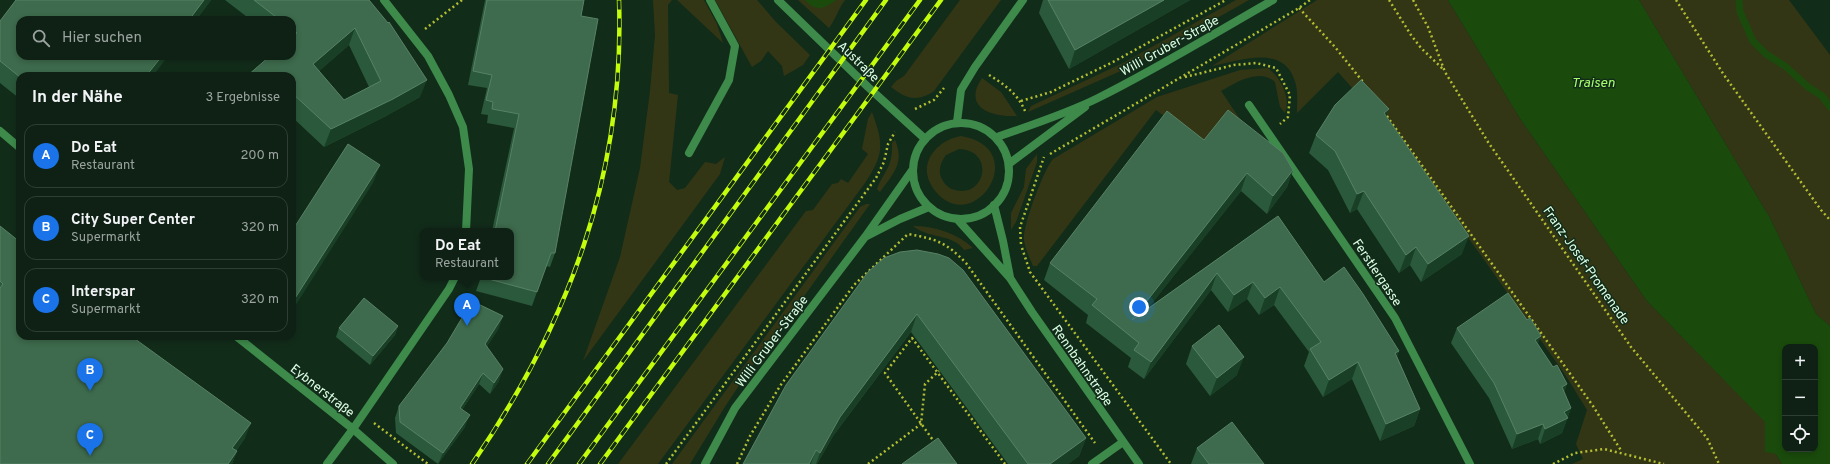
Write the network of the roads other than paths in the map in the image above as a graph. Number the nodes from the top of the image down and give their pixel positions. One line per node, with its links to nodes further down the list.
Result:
1 (384, 0): 19 (street)
2 (710, 0): 13 (street)
3 (778, 0): 11 (street, Austraße)
4 (1023, 0): 8 (street)
5 (1273, 0): 6 (street, Willi Gruber-Straße)
6 (1097, 98): 10 (street, Willi Gruber-Straße); 14 (street, Willi Gruber-Straße)
7 (1249, 105): 31 (street, Ferstlergasse)
8 (958, 122): 10 (street); 11 (street)
9 (0, 131): 12 (street)
10 (997, 137): 14 (street)
11 (924, 138): 15 (street)
12 (16, 145)
13 (689, 152)
14 (1010, 163): 16 (street)
15 (913, 169): 17 (street); 20 (street, Willi Gruber-Straße)
16 (994, 205): 18 (street); 21 (street, Rennbahnstraße)
17 (929, 207): 18 (street); 20 (street, Willi Gruber-Straße)
18 (958, 220): 21 (street, Rennbahnstraße)
19 (466, 228)
20 (865, 237): 28 (street, Willi Gruber-Straße)
21 (1010, 278): 25 (street, Rennbahnstraße)
22 (454, 280): 24 (street)
23 (241, 340): 24 (street, Eybnerstraße)
24 (353, 429): 26 (street); 27 (street, Eybnerstraße)
25 (1123, 442): 29 (street); 30 (street, Rennbahnstraße)
26 (327, 464)
27 (393, 464)
28 (705, 464)
29 (1092, 464)
30 (1139, 464)
31 (1470, 464)

